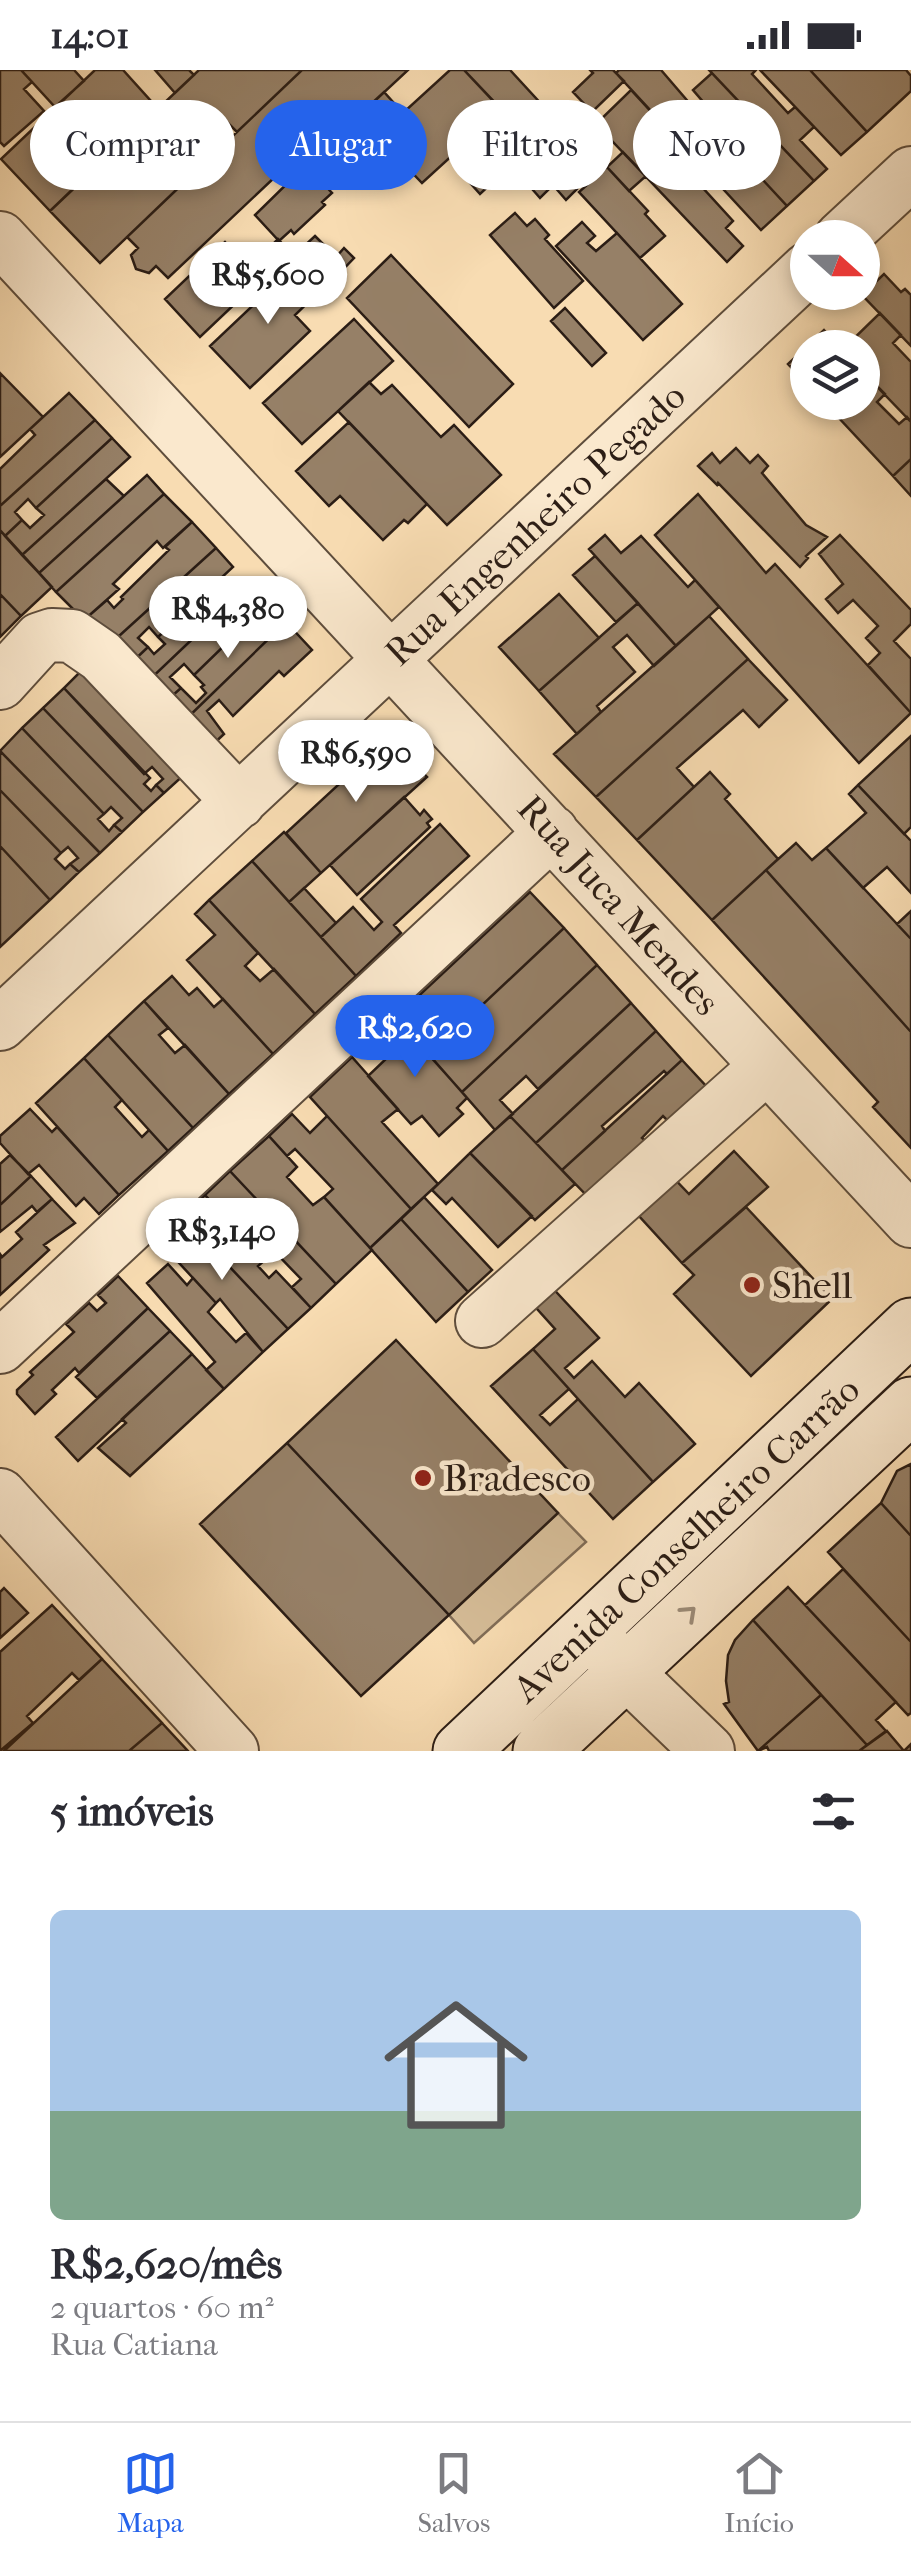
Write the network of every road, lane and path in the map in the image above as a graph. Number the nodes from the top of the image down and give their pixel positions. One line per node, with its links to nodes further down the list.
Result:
1 (911, 172): 2 (street)
2 (861, 220)
3 (0, 238): 5 (street, Rua Juca Mendes)
4 (790, 286): 5 (street, Rua Engenheiro Pegado)
5 (391, 659): 7 (street, Rua Engenheiro Pegado); 8 (street, Rua Juca Mendes)
6 (0, 683): 7 (street)
7 (238, 802): 9 (street, Rua Engenheiro Pegado)
8 (552, 832): 10 (street, Rua Juca Mendes); 14 (street)
9 (0, 1024)
10 (766, 1066): 11 (street, Rua Juca Mendes); 12 (street)
11 (911, 1221)
12 (482, 1322)
13 (911, 1326): 17 (main road, Avenida Conselheiro Carrão)
14 (0, 1347)
15 (911, 1406): 18 (main road, Avenida Conselheiro Carrão, one-way to 15)
16 (0, 1494): 19 (street)
17 (589, 1630): 18 (street); 20 (main road, Avenida Conselheiro Carrão)
18 (626, 1672): 21 (main road, Avenida Conselheiro Carrão); 22 (street)
19 (232, 1751)
20 (460, 1751)
21 (541, 1751)
22 (708, 1751)

